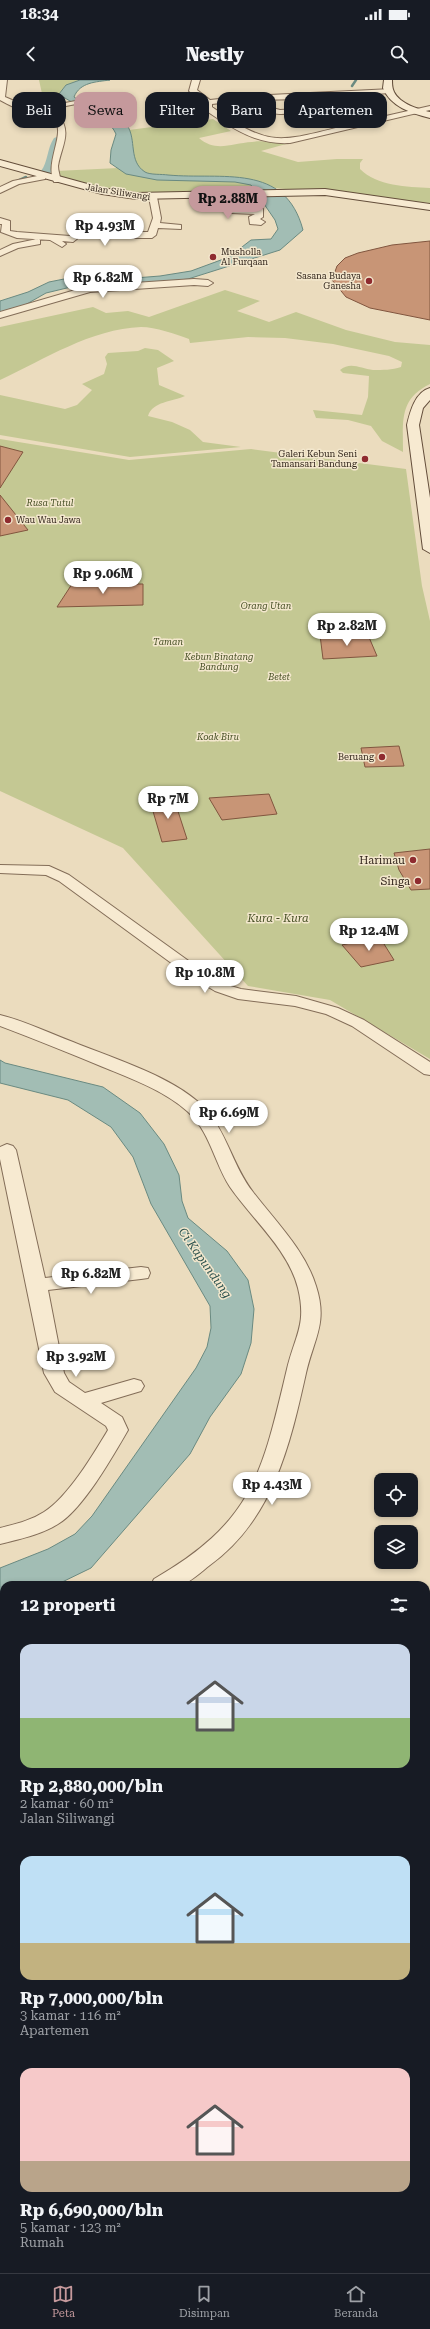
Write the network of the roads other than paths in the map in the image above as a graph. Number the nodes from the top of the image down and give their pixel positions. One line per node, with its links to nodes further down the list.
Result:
1 (3, 80): 8 (street)
2 (196, 80): 5 (street)
3 (386, 81): 4 (main road)
4 (389, 91): 6 (street); 13 (main road)
5 (193, 92)
6 (375, 92)
7 (284, 97): 9 (street)
8 (1, 98): 10 (street)
9 (209, 102)
10 (12, 103)
11 (430, 108): 13 (street)
12 (209, 109): 17 (street)
13 (414, 111): 14 (main road); 15 (street)
14 (430, 115)
15 (387, 117)
16 (61, 128): 20 (street)
17 (341, 128)
18 (0, 163): 19 (main road, Jalan Siliwangi)
19 (42, 176): 20 (main road, Jalan Siliwangi); 21 (street)
20 (57, 180): 23 (main road, Jalan Siliwangi)
21 (0, 191)
22 (219, 195): 23 (main road, Jalan Siliwangi); 24 (main road, Jalan Siliwangi); 26 (street)
23 (153, 197): 28 (street)
24 (430, 207)
25 (0, 221): 31 (street)
26 (261, 222)
27 (9, 223): 31 (street)
28 (155, 225): 29 (street); 32 (street)
29 (178, 227)
30 (90, 229): 32 (street)
31 (41, 237): 32 (street)
32 (57, 240): 33 (street)
33 (0, 253)
34 (208, 283): 35 (street)
35 (0, 315)
36 (430, 392): 37 (main road)
37 (430, 549)
38 (0, 869): 40 (street)
39 (0, 1020): 47 (street)
40 (430, 1070)
41 (7, 1150): 43 (street)
42 (141, 1273): 43 (street)
43 (37, 1285): 45 (street)
44 (134, 1386): 45 (street)
45 (81, 1401): 46 (street)
46 (0, 1536)
47 (169, 1581)

